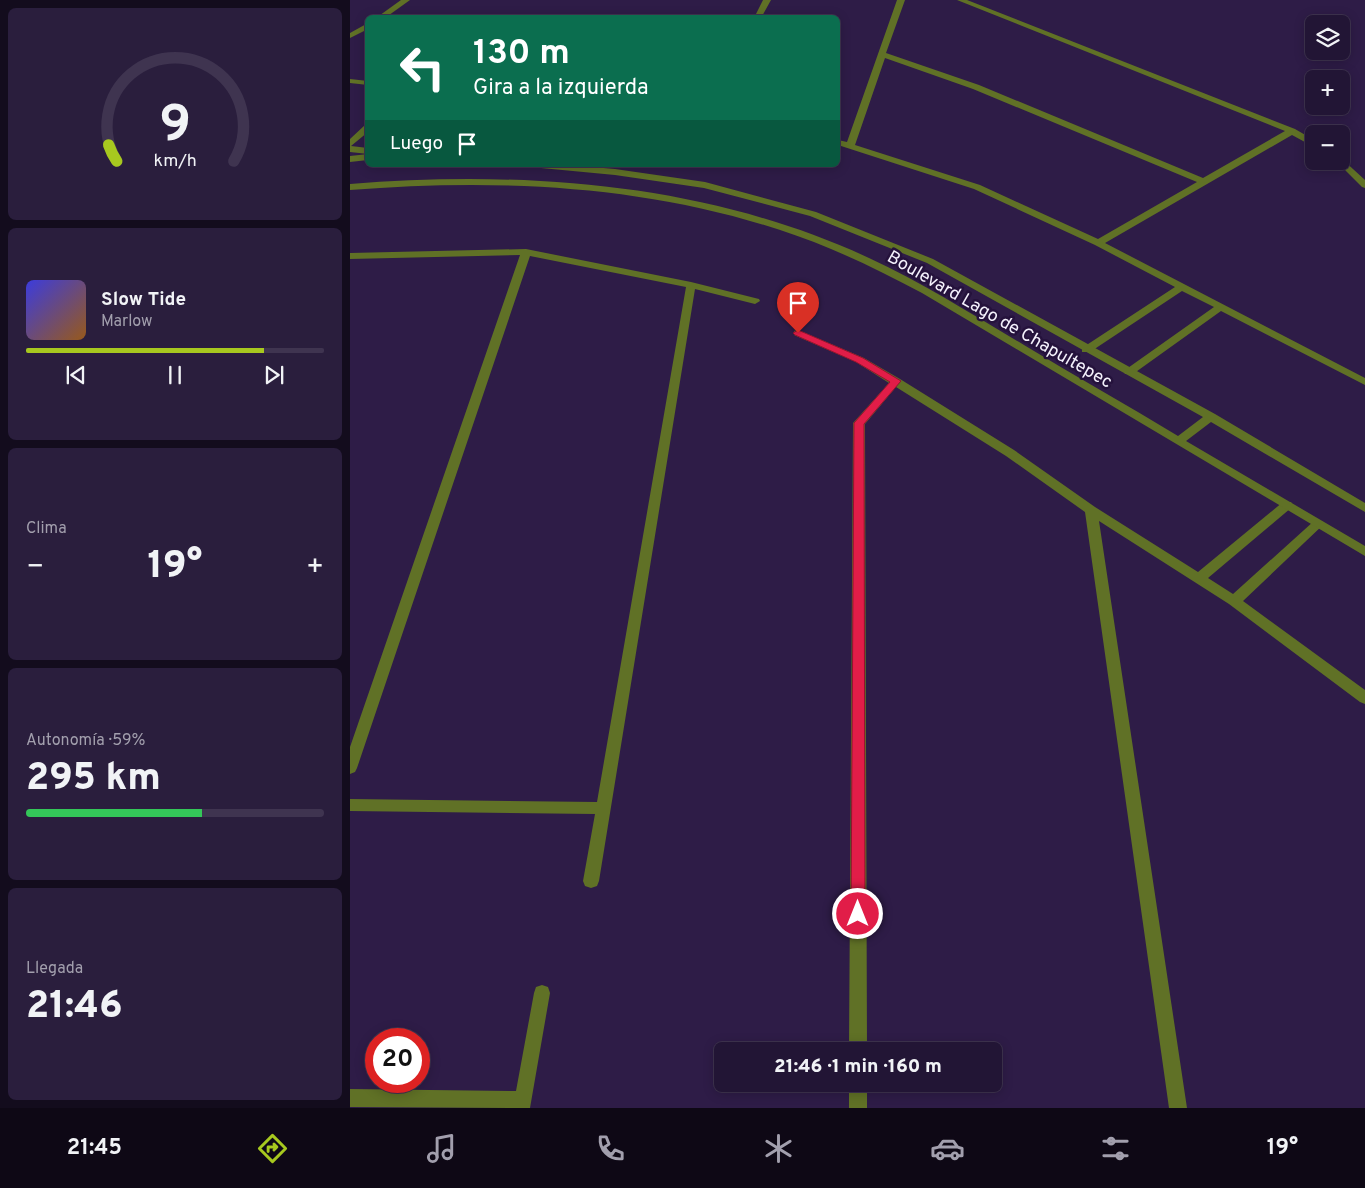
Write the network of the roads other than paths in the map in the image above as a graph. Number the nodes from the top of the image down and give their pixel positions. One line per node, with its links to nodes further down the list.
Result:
1 (406, 0): 5 (street)
2 (767, 0): 6 (street)
3 (901, 0): 9 (street)
4 (961, 0): 14 (street)
5 (384, 15)
6 (759, 15)
7 (365, 27): 8 (street)
8 (350, 36)
9 (881, 54): 18 (street); 25 (street)
10 (350, 81): 11 (street)
11 (364, 82): 12 (street)
12 (350, 91)
13 (365, 130): 17 (street)
14 (1292, 131): 15 (street); 25 (street)
15 (1305, 139)
16 (840, 143): 18 (street)
17 (350, 144)
18 (850, 146): 28 (street)
19 (350, 149): 20 (street)
20 (365, 151)
21 (365, 156): 22 (street)
22 (350, 159)
23 (562, 167): 36 (street, Boulevard Lago de Chapultepec)
24 (1350, 170): 26 (street)
25 (1204, 182): 28 (street)
26 (1365, 185)
27 (350, 187): 41 (street, Boulevard Lago de Chapultepec)
28 (1098, 243): 32 (street)
29 (526, 252): 30 (street); 31 (street); 51 (street)
30 (351, 257)
31 (691, 285): 33 (street); 53 (street)
32 (1181, 287): 34 (street); 36 (street)
33 (755, 301)
34 (1220, 308): 37 (street); 39 (street)
35 (798, 333): 38 (street)
36 (1086, 350): 37 (street, Boulevard Lago de Chapultepec)
37 (1129, 372): 40 (street, Boulevard Lago de Chapultepec)
38 (896, 381): 44 (street); 56 (street)
39 (1365, 382)
40 (1211, 417): 41 (street); 43 (street, Boulevard Lago de Chapultepec)
41 (1178, 441): 42 (street, Boulevard Lago de Chapultepec)
42 (1287, 505): 45 (street, Boulevard Lago de Chapultepec); 47 (street)
43 (1365, 508)
44 (1091, 510): 47 (street); 61 (street)
45 (1318, 524): 46 (street, Boulevard Lago de Chapultepec); 48 (street)
46 (1365, 552)
47 (1199, 578): 48 (street)
48 (1234, 601): 49 (street)
49 (1363, 697): 50 (street)
50 (1365, 710)
51 (350, 768)
52 (350, 805): 53 (street)
53 (603, 808): 54 (street)
54 (591, 881)
55 (542, 994): 59 (street)
56 (858, 1042)
57 (858, 1092): 60 (street)
58 (350, 1098): 59 (street)
59 (522, 1104)
60 (858, 1108)
61 (1178, 1108)

